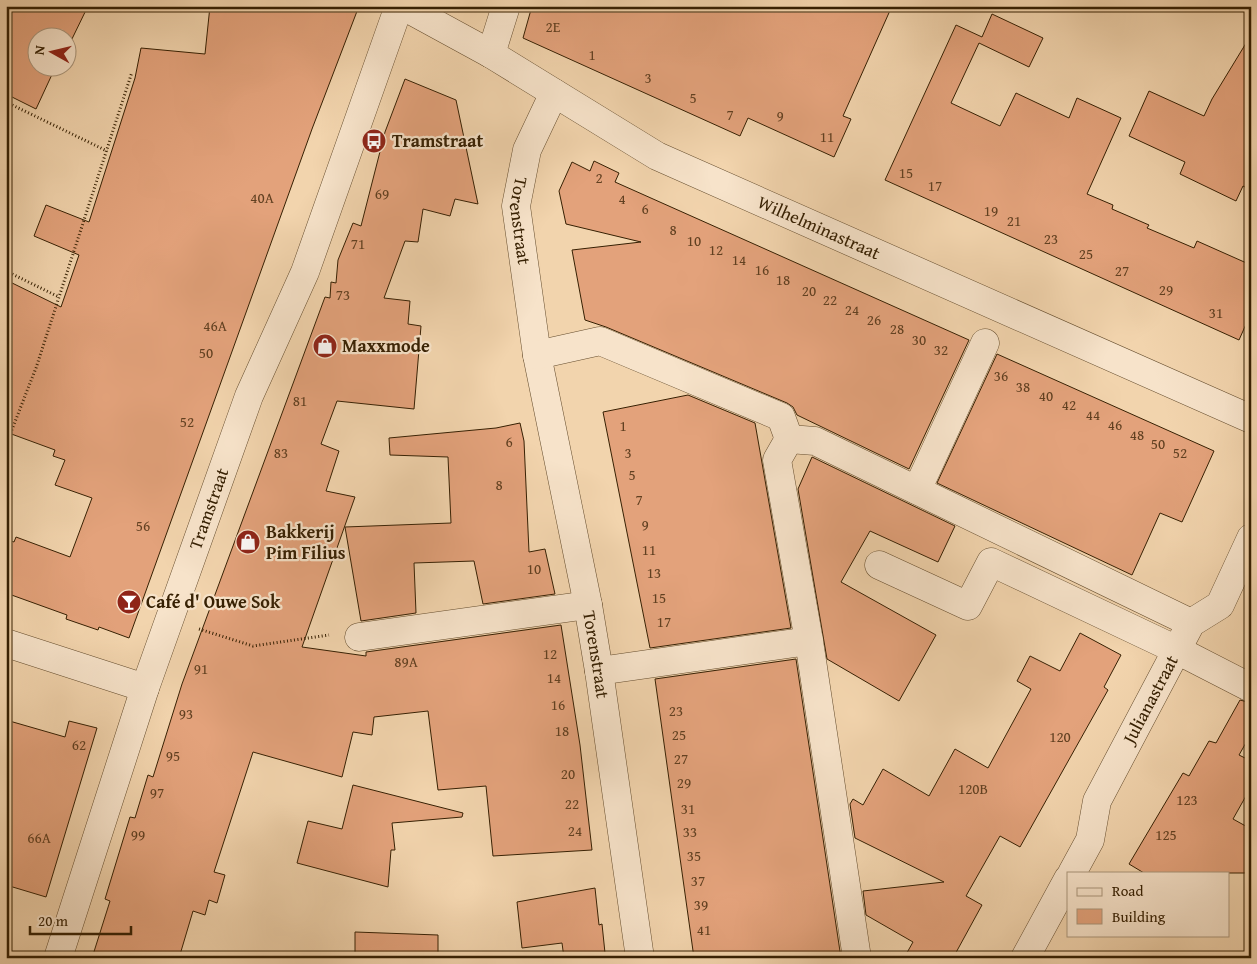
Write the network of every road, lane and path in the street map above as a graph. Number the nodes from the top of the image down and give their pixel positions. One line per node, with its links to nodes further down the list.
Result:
1 (401, 6): 3 (street, Wilhelminastraat); 19 (street, Tramstraat)
2 (506, 6): 3 (street)
3 (491, 54): 5 (street, Wilhelminastraat)
4 (132, 72): 7 (path)
5 (554, 93): 11 (street, Torenstraat); 12 (street, Wilhelminastraat)
6 (6, 102): 7 (path)
7 (107, 151): 9 (path)
8 (6, 271): 9 (path)
9 (59, 297): 13 (path)
10 (985, 343): 15 (street)
11 (536, 355): 14 (street); 18 (street, Torenstraat)
12 (1251, 419)
13 (6, 436)
14 (789, 439): 15 (street); 22 (street)
15 (917, 490): 20 (street)
16 (1251, 538): 20 (street)
17 (879, 565): 24 (street)
18 (588, 605): 21 (street); 25 (street, Torenstraat)
19 (169, 619): 21 (path); 26 (street, Tramstraat)
20 (1191, 623): 24 (street, Julianastraat)
21 (359, 637)
22 (809, 641): 25 (street); 32 (street)
23 (6, 643): 26 (street)
24 (1177, 650): 27 (street); 28 (street, Julianastraat)
25 (599, 671): 31 (street, Torenstraat)
26 (145, 688): 30 (street, Tramstraat)
27 (1251, 688)
28 (1073, 872)
29 (1067, 881): 33 (street)
30 (58, 958)
31 (640, 958)
32 (857, 958)
33 (1025, 958)

